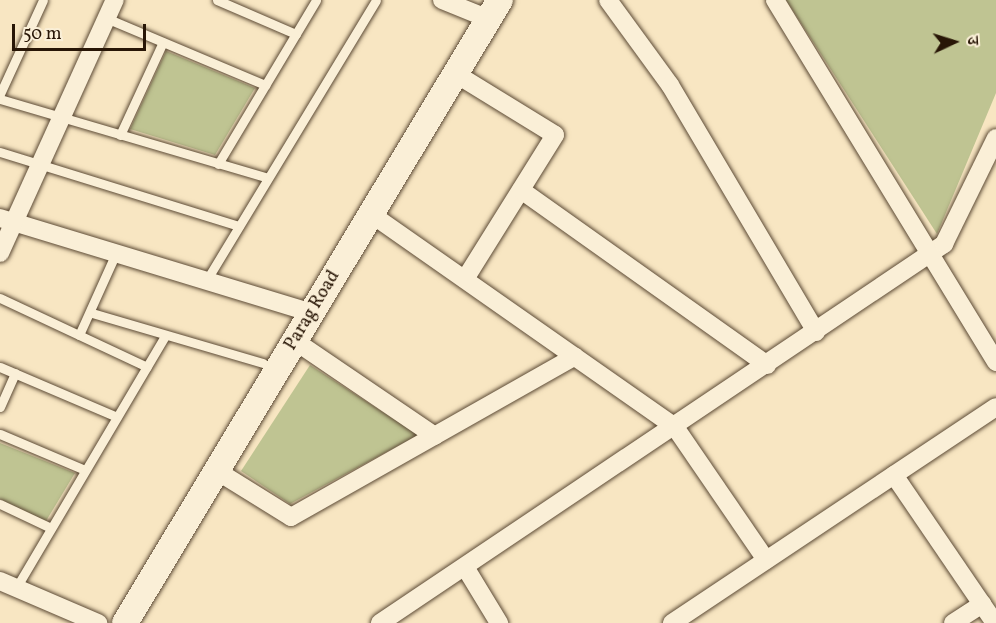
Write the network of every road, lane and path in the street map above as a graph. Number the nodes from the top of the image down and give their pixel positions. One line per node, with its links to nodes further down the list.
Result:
1 (43, 0): 15 (lane)
2 (115, 0): 10 (street)
3 (217, 0): 11 (lane)
4 (316, 0): 11 (lane)
5 (376, 0): 23 (lane)
6 (442, 0): 9 (street)
7 (608, 0): 36 (street)
8 (775, 0): 30 (street)
9 (485, 8): 13 (street, Parag Road); 34 (street, Parag Road)
10 (106, 18): 12 (lane); 17 (street)
11 (296, 34): 14 (lane)
12 (163, 42): 14 (lane); 18 (lane)
13 (456, 74): 24 (street); 25 (street, Parag Road)
14 (265, 85): 22 (lane)
15 (0, 94)
16 (0, 99): 17 (lane)
17 (61, 118): 18 (lane); 21 (street)
18 (120, 135): 22 (lane)
19 (996, 138): 30 (street)
20 (0, 152): 21 (lane)
21 (41, 164): 26 (street); 27 (lane)
22 (218, 164): 23 (lane)
23 (268, 178): 27 (lane)
24 (521, 190): 31 (street); 43 (street)
25 (371, 214): 31 (street); 34 (street, Parag Road)
26 (7, 220): 28 (street); 29 (street)
27 (239, 226): 32 (lane)
28 (0, 253)
29 (116, 254): 32 (street); 35 (lane)
30 (930, 254): 36 (street); 41 (street)
31 (465, 279): 40 (street)
32 (206, 281): 34 (street)
33 (0, 298): 37 (lane)
34 (304, 310): 39 (street, Parag Road); 42 (street, Parag Road)
35 (92, 313): 37 (lane); 38 (lane)
36 (816, 332): 43 (street)
37 (79, 335): 45 (lane)
38 (165, 336): 42 (lane); 45 (lane)
39 (295, 341): 52 (street); 54 (street, Parag Road)
40 (575, 356): 50 (street); 52 (street)
41 (996, 362)
42 (263, 363): 63 (street, Parag Road)
43 (767, 365): 50 (street)
44 (0, 367): 46 (lane)
45 (147, 367): 49 (lane)
46 (15, 373): 47 (lane); 49 (lane)
47 (0, 407)
48 (996, 407): 55 (street)
49 (117, 417): 53 (lane)
50 (675, 427): 58 (street); 59 (street)
51 (0, 435): 53 (lane)
52 (435, 436): 54 (street)
53 (85, 470): 57 (lane)
54 (217, 471): 64 (street, Parag Road)
55 (894, 475): 58 (street); 61 (street)
56 (0, 504): 57 (lane)
57 (51, 528): 60 (lane)
58 (766, 560): 67 (street)
59 (465, 567): 65 (street); 66 (street)
60 (8, 584): 62 (street)
61 (982, 604): 68 (street); 69 (street)
62 (98, 623)
63 (107, 623)
64 (125, 623)
65 (380, 623)
66 (499, 623)
67 (672, 623)
68 (954, 623)
69 (995, 623)

